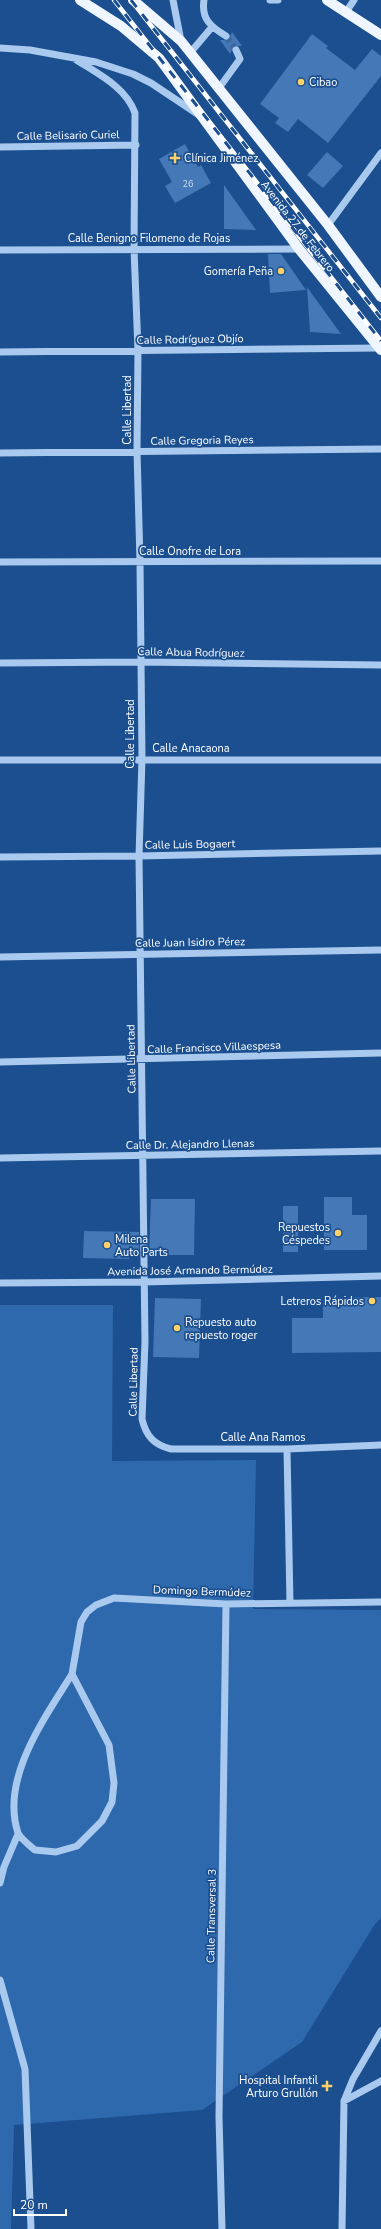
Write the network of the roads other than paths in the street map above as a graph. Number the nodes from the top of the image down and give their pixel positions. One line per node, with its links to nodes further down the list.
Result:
1 (80, 0): 19 (main road, Avenida 27 de Febrero)
2 (133, 0): 13 (main road)
3 (173, 0): 13 (street)
4 (204, 0): 10 (street)
5 (270, 0): 6 (street)
6 (278, 0)
7 (327, 0): 9 (main road)
8 (354, 0): 9 (street)
9 (346, 12): 11 (main road)
10 (212, 27): 12 (street); 16 (street)
11 (381, 35)
12 (226, 36)
13 (181, 42): 16 (main road)
14 (0, 48): 17 (street)
15 (236, 50): 18 (street)
16 (190, 53): 18 (main road)
17 (76, 59): 19 (street); 20 (street, Calle Libertad)
18 (219, 88): 23 (main road)
19 (200, 116): 24 (main road, Avenida 27 de Febrero)
20 (136, 146): 21 (street, Calle Belisario Curiel); 25 (street, Calle Libertad)
21 (0, 147)
22 (381, 153): 23 (street)
23 (328, 225): 27 (main road)
24 (299, 248): 25 (street, Calle Benigno Filomeno de Rojas); 28 (main road, Avenida 27 de Febrero)
25 (134, 249): 26 (street, Calle Benigno Filomeno de Rojas); 29 (street, Calle Libertad)
26 (0, 250)
27 (381, 297)
28 (380, 349): 29 (street, Calle Rodríguez Objío)
29 (138, 350): 30 (street, Calle Rodríguez Objío); 32 (street, Calle Libertad)
30 (0, 352)
31 (381, 449): 32 (street, Calle Gregoria Reyes)
32 (137, 451): 33 (street, Calle Gregoria Reyes); 36 (street, Calle Libertad)
33 (0, 453)
34 (381, 561): 36 (street, Calle Onofre de Lora)
35 (0, 562): 36 (street, Calle Onofre de Lora)
36 (140, 562): 37 (street, Calle Libertad)
37 (141, 662): 38 (street, Calle Abua Rodríguez); 39 (street, Calle Abua Rodríguez); 40 (street, Calle Libertad)
38 (0, 663)
39 (381, 665)
40 (142, 759): 41 (street, Calle Anacaona); 42 (street, Calle Anacaona); 44 (street, Calle Libertad)
41 (0, 760)
42 (381, 760)
43 (381, 851): 44 (street, Calle Luis Bogaert)
44 (139, 856): 45 (street, Calle Luis Bogaert); 47 (street, Calle Libertad)
45 (0, 857)
46 (381, 950): 47 (street, Calle Juan Isidro Pérez)
47 (141, 954): 48 (street, Calle Juan Isidro Pérez); 50 (street, Calle Libertad)
48 (0, 957)
49 (381, 1053): 50 (street, Calle Francisco Villaespesa)
50 (141, 1060): 51 (street, Calle Francisco Villaespesa); 53 (street, Calle Libertad)
51 (0, 1062)
52 (381, 1151): 53 (street, Calle Dr. Alejandro Llenas)
53 (144, 1155): 54 (street, Calle Dr. Alejandro Llenas); 56 (street, Calle Libertad)
54 (0, 1158)
55 (381, 1276): 56 (street, Avenida José Armando Bermúdez)
56 (143, 1282): 57 (street, Avenida José Armando Bermúdez); 58 (street, Calle Libertad)
57 (0, 1283)
58 (149, 1437): 60 (street, Calle Ana Ramos)
59 (381, 1445): 60 (street, Calle Ana Ramos)
60 (288, 1449): 62 (street)
61 (381, 1602): 62 (street, Domingo Bermúdez)
62 (290, 1603): 63 (street, Domingo Bermúdez)
63 (226, 1604): 64 (street, Domingo Bermúdez); 72 (street, Calle Transversal 3)
64 (72, 1674): 65 (street); 65 (street)
65 (18, 1834): 66 (street)
66 (0, 1883)
67 (0, 1980): 71 (street)
68 (381, 2031): 70 (street)
69 (381, 2080): 70 (street)
70 (344, 2101): 73 (street)
71 (31, 2229)
72 (222, 2229)
73 (342, 2229)

